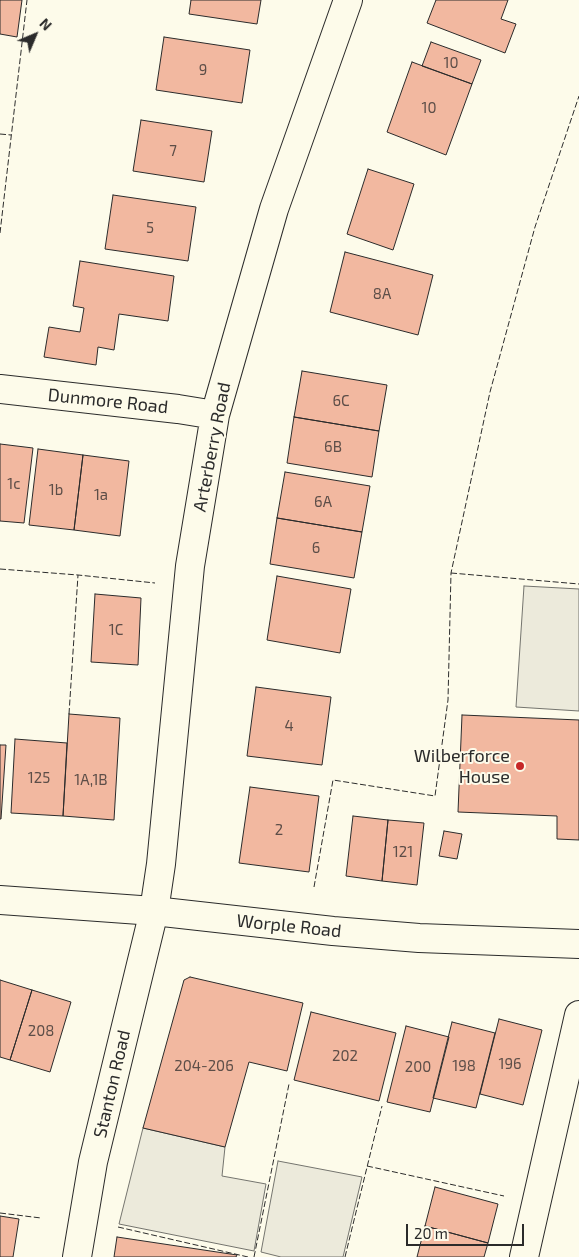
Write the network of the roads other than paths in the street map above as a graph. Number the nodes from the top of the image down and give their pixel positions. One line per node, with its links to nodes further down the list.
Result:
1 (348, 0): 3 (street, Arterberry Road)
2 (0, 389): 3 (street, Dunmore Road)
3 (215, 415): 5 (street, Arterberry Road)
4 (0, 900): 5 (street, Worple Road)
5 (154, 912): 6 (street, Worple Road); 8 (street, Stanton Road)
6 (579, 944)
7 (579, 1015): 9 (street)
8 (77, 1257)
9 (524, 1257)

